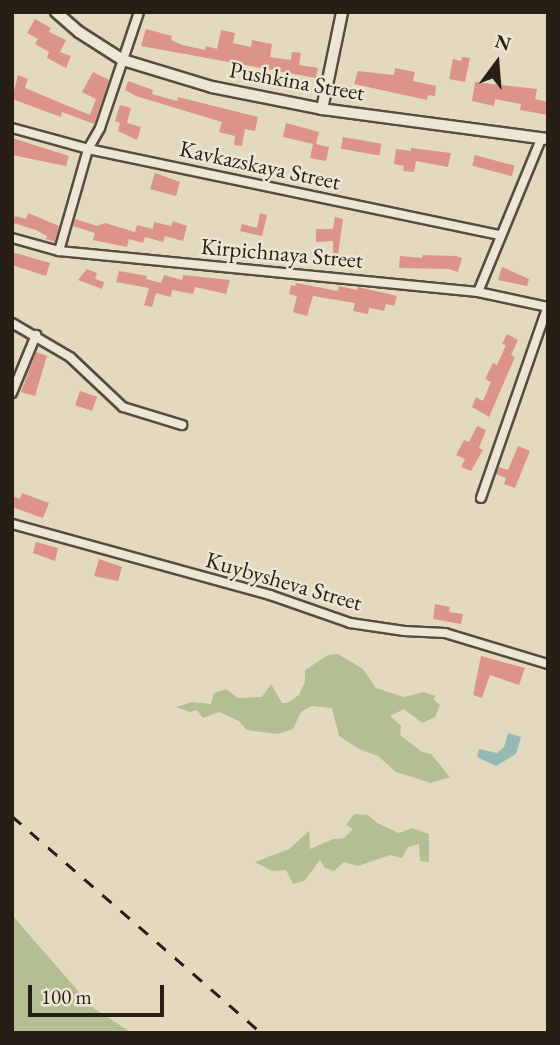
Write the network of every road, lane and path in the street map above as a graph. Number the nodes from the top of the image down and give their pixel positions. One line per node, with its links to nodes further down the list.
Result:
1 (56, 12): 4 (main road, Pushkina Street)
2 (139, 12): 4 (street)
3 (342, 12): 5 (main road)
4 (124, 60): 5 (main road, Pushkina Street); 8 (street)
5 (322, 109): 7 (main road, Pushkina Street)
6 (12, 128): 8 (street, Kavkazskaya Street)
7 (544, 139): 9 (street)
8 (88, 149): 9 (street, Kavkazskaya Street); 11 (street)
9 (501, 235): 12 (street)
10 (12, 238): 11 (street, Kirpichnaya Street)
11 (59, 251): 12 (street, Kirpichnaya Street)
12 (478, 292): 13 (street, Kirpichnaya Street)
13 (548, 307): 18 (street)
14 (12, 323): 15 (street)
15 (36, 335): 16 (street); 17 (street)
16 (12, 393)
17 (182, 425)
18 (481, 498)
19 (12, 524): 20 (street, Kuybysheva Street)
20 (548, 664)

